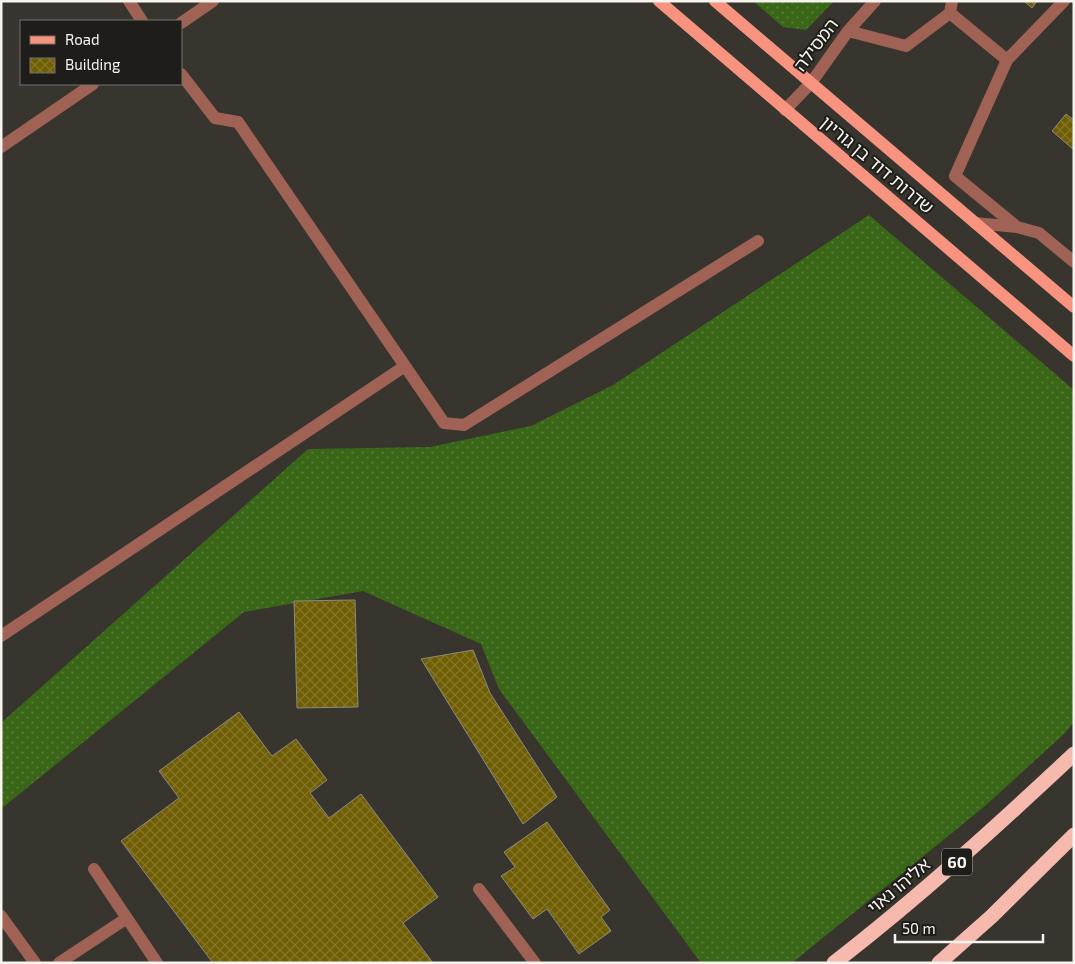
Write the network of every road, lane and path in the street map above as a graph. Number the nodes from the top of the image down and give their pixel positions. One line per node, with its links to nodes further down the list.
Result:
1 (129, 1): 8 (street)
2 (213, 1): 9 (street)
3 (659, 1): 15 (main road, שדרות דוד בן גוריון)
4 (715, 1): 13 (main road, שדרות דוד בן גוריון)
5 (875, 1): 10 (street, המסילה)
6 (1064, 1): 11 (street)
7 (951, 7): 10 (street); 11 (street)
8 (141, 20)
9 (182, 22)
10 (848, 31): 13 (street, המסילה)
11 (1007, 60): 18 (street)
12 (182, 75): 23 (street)
13 (811, 83): 15 (street, המסילה); 17 (main road, שדרות דוד בן גוריון)
14 (92, 85): 16 (street)
15 (785, 110): 22 (main road, שדרות דוד בן גוריון)
16 (1, 147)
17 (975, 223): 18 (street); 21 (main road, שדרות דוד בן גוריון)
18 (1017, 227): 20 (street)
19 (758, 241): 23 (street)
20 (1074, 262)
21 (1074, 307)
22 (1074, 356)
23 (405, 366): 24 (street)
24 (1, 636)
25 (1074, 754): 35 (highway, אליהו נאוי / 60)
26 (1074, 834): 36 (highway)
27 (94, 868): 30 (street)
28 (479, 889): 34 (street)
29 (1, 916): 31 (street)
30 (127, 918): 32 (street); 33 (street)
31 (35, 963)
32 (59, 963)
33 (157, 963)
34 (535, 963)
35 (834, 963)
36 (939, 963)

